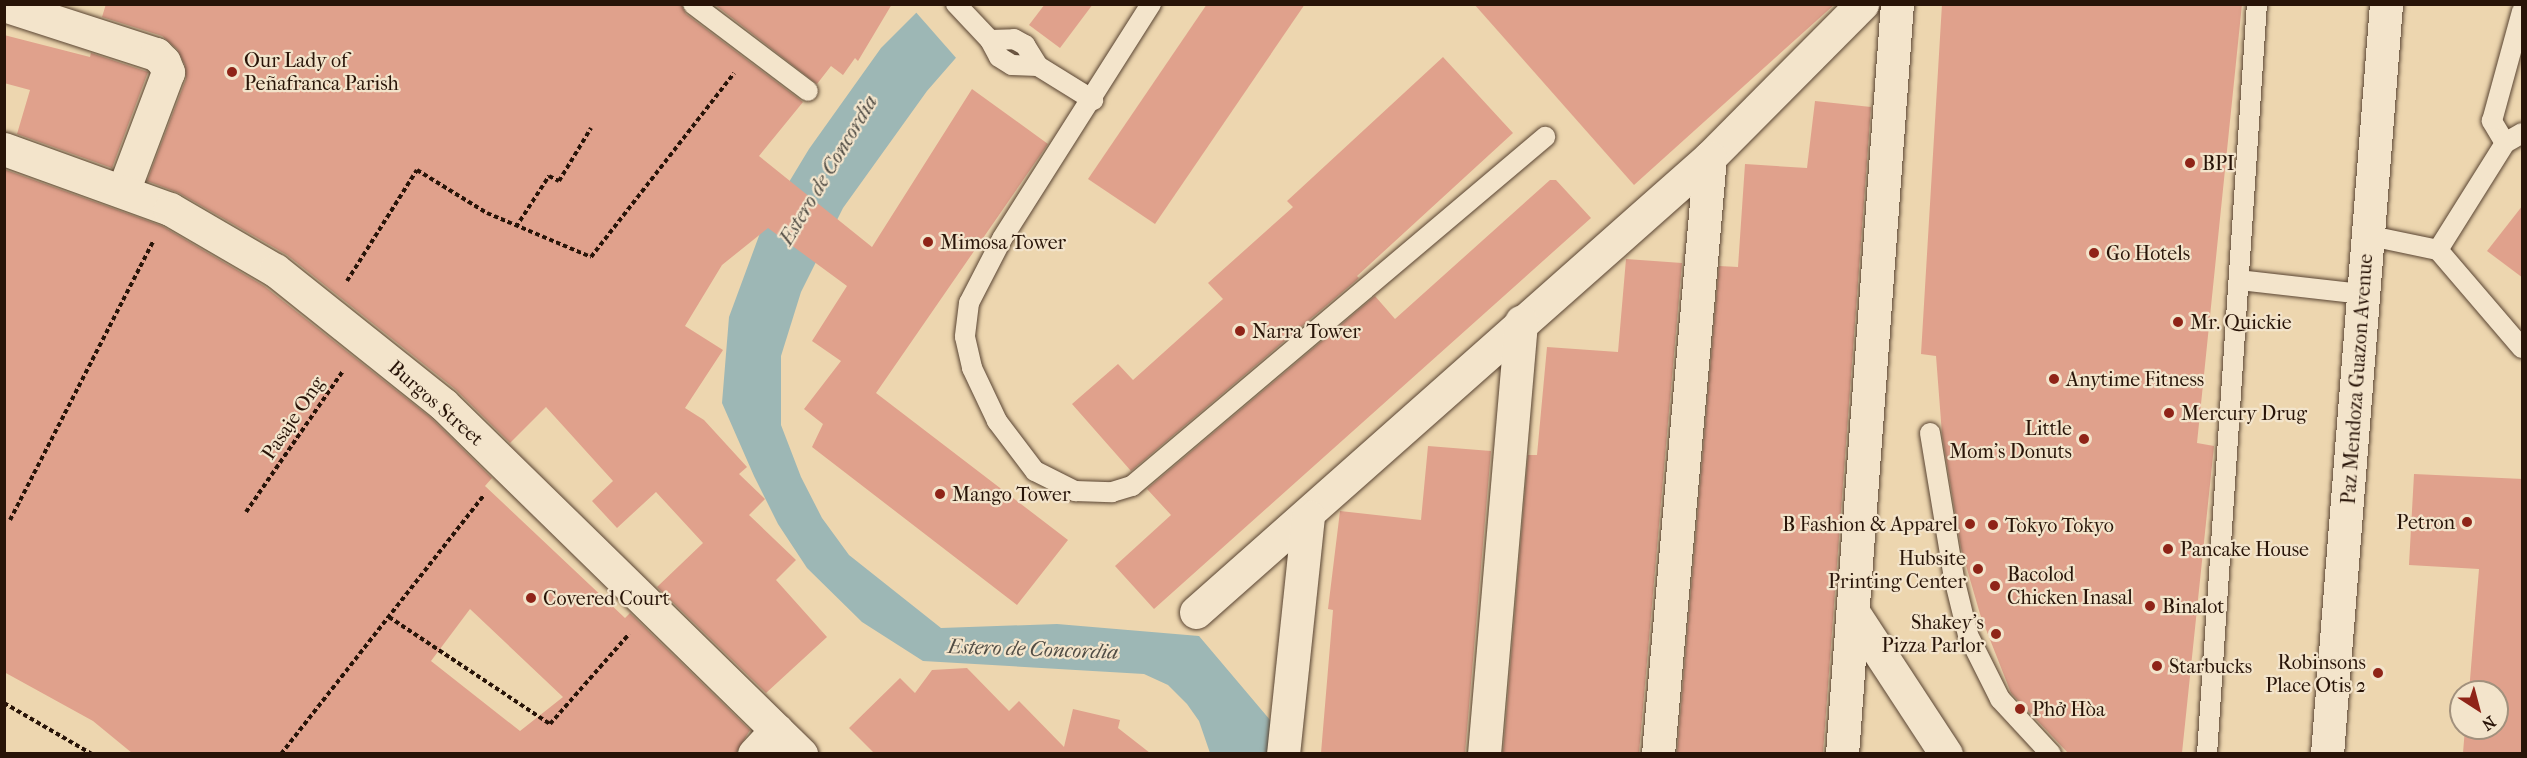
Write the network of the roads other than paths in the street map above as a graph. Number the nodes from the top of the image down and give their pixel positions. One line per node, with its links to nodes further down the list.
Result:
1 (693, 4): 10 (lane)
2 (956, 4): 11 (lane)
3 (1151, 4): 11 (lane)
4 (1862, 4): 16 (street)
5 (1897, 4): 27 (street)
6 (2256, 4): 20 (lane)
7 (2386, 4): 18 (street, Paz Mendoza Guazon Avenue)
8 (4, 5): 17 (street)
9 (2523, 11): 14 (lane)
10 (808, 92)
11 (1093, 100): 13 (lane)
12 (2523, 133): 14 (lane)
13 (1545, 137)
14 (2505, 143): 19 (lane)
15 (4, 149): 17 (street, Burgos Street)
16 (1710, 157): 22 (street); 33 (street)
17 (123, 191): 28 (street, Burgos Street)
18 (2366, 235): 19 (lane); 21 (street, Paz Mendoza Guazon Avenue)
19 (2438, 250): 23 (lane)
20 (2240, 280): 21 (lane); 37 (lane)
21 (2362, 294): 38 (street, Paz Mendoza Guazon Avenue)
22 (1521, 322): 25 (street); 32 (street)
23 (2523, 348)
24 (1930, 433): 36 (lane)
25 (1308, 516): 26 (street); 31 (street)
26 (1196, 612)
27 (1855, 615): 34 (street); 35 (street)
28 (776, 730): 29 (street); 30 (street, Burgos Street)
29 (754, 753)
30 (801, 753)
31 (1283, 753)
32 (1484, 753)
33 (1658, 753)
34 (1842, 753)
35 (1946, 753)
36 (2051, 753)
37 (2207, 753)
38 (2327, 753)

